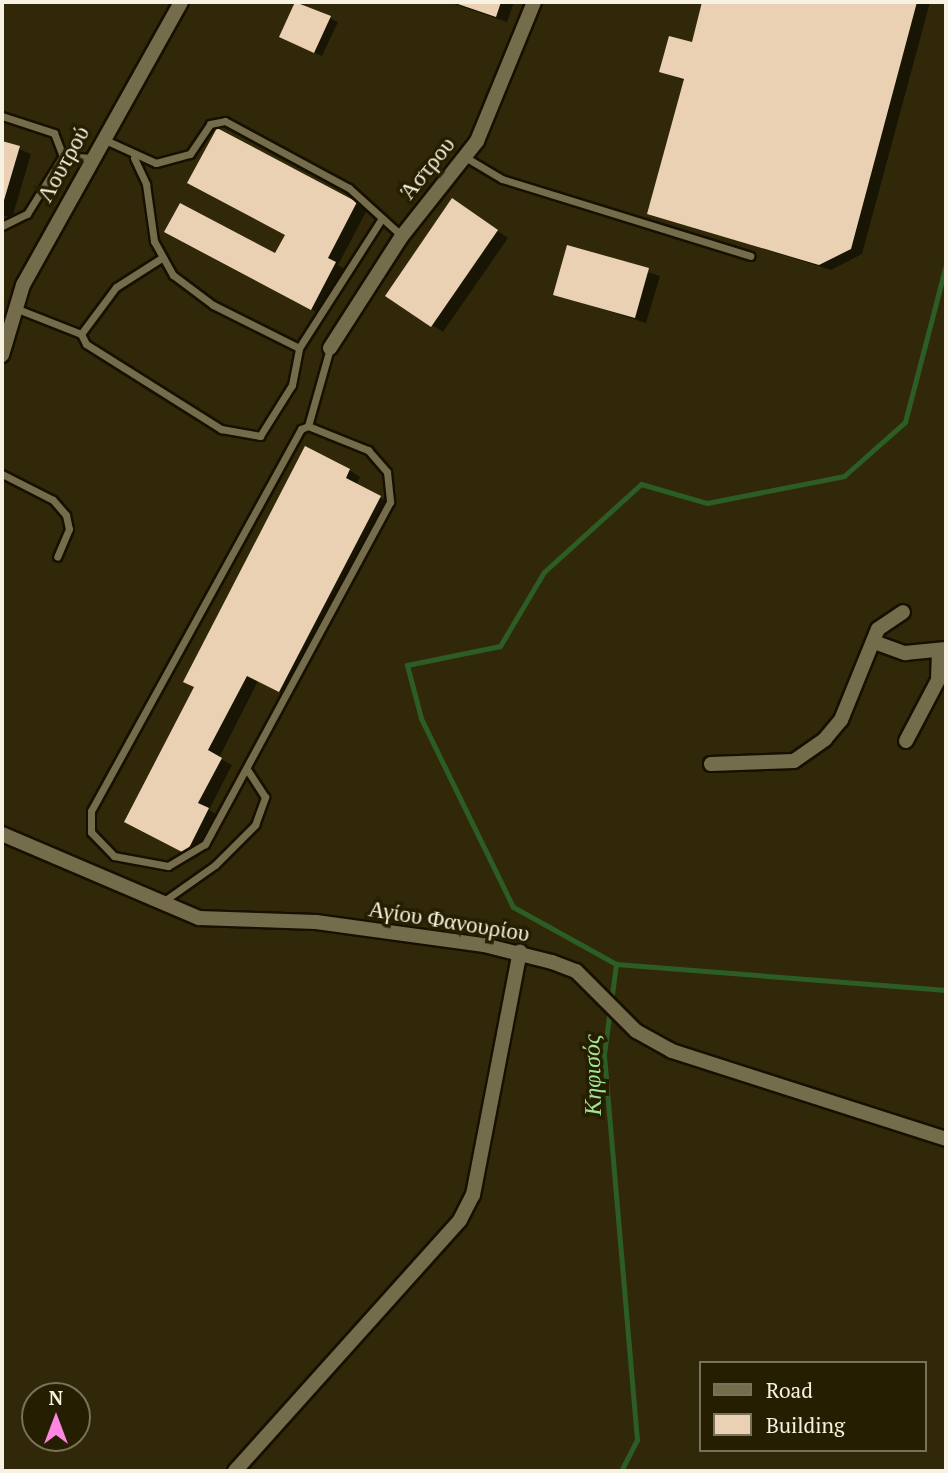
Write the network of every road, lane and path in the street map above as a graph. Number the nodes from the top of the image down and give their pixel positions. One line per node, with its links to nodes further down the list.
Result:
1 (181, 2): 4 (street, Λουτρού)
2 (534, 2): 6 (street, Άστρου)
3 (2, 116): 5 (lane)
4 (103, 139): 7 (street, Λουτρού); 8 (lane)
5 (63, 156): 7 (lane); 10 (lane)
6 (465, 157): 11 (street, Άστρου); 12 (lane)
7 (92, 158): 14 (street, Λουτρού)
8 (134, 158): 9 (lane); 13 (lane)
9 (381, 220): 11 (lane); 16 (lane)
10 (2, 226)
11 (402, 236): 17 (street, Άστρου)
12 (750, 256)
13 (160, 260): 15 (lane); 16 (lane)
14 (14, 308): 15 (lane); 18 (street, Λουτρού)
15 (81, 334): 16 (lane)
16 (299, 348)
17 (330, 348): 19 (lane)
18 (2, 355)
19 (308, 426): 27 (lane); 27 (lane)
20 (2, 474): 21 (lane)
21 (57, 557)
22 (903, 612): 23 (street)
23 (874, 642): 24 (street); 26 (street)
24 (943, 650): 25 (street)
25 (906, 741)
26 (711, 764)
27 (248, 771): 29 (lane)
28 (2, 834): 29 (street, Αγίου Φανουρίου)
29 (157, 904): 30 (street, Αγίου Φανουρίου)
30 (520, 952): 31 (street, Αγίου Φανουρίου); 32 (street)
31 (946, 1139)
32 (235, 1471)

